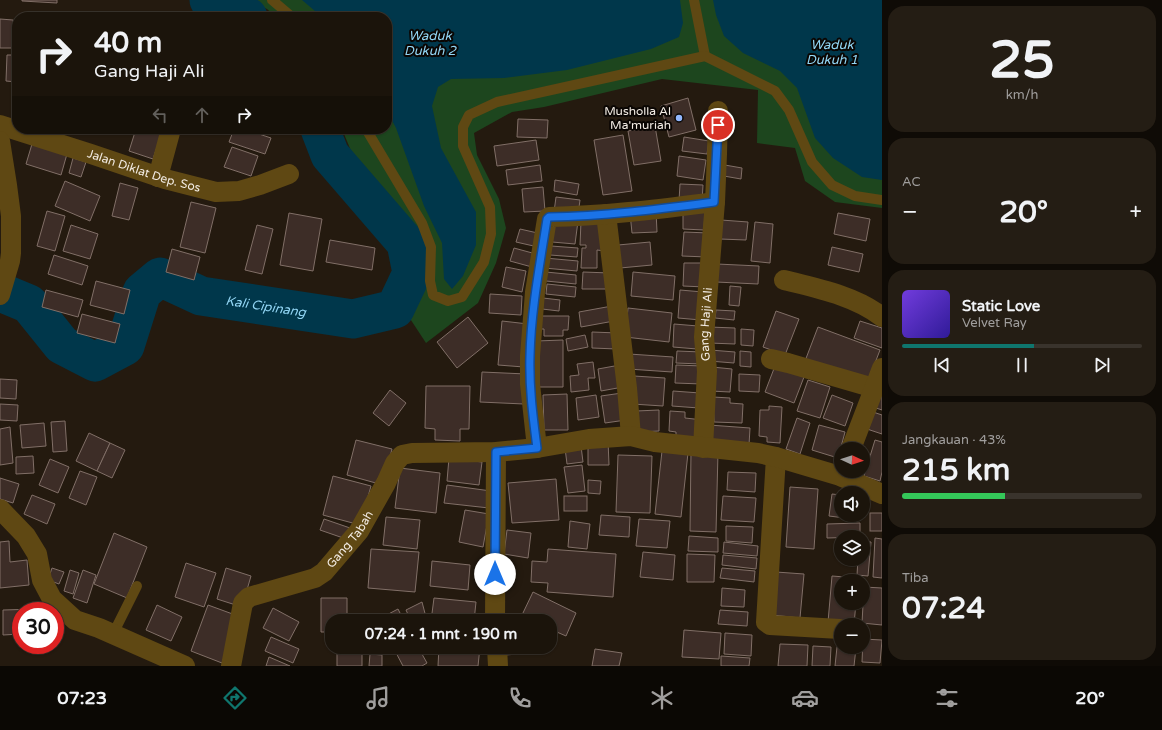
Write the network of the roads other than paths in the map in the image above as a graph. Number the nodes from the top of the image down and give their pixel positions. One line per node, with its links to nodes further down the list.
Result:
1 (272, 0): 3 (lane)
2 (694, 0): 4 (lane)
3 (286, 12)
4 (705, 56): 10 (lane); 14 (lane)
5 (718, 111): 15 (street, Gang Haji Ali)
6 (0, 124): 7 (street, Jalan Diklat Dep. Sos)
7 (12, 128)
8 (30, 134): 13 (street, Jalan Diklat Dep. Sos)
9 (170, 134): 13 (street)
10 (369, 134)
11 (0, 141): 18 (street)
12 (289, 174): 13 (street, Jalan Diklat Dep. Sos)
13 (158, 177)
14 (882, 200)
15 (714, 202): 16 (street); 26 (street, Gang Haji Ali)
16 (606, 214): 23 (street); 25 (street)
17 (784, 280): 19 (street)
18 (0, 295)
19 (882, 317)
20 (771, 359): 22 (street)
21 (882, 368): 22 (street)
22 (874, 388): 24 (street)
23 (631, 436): 25 (street); 26 (street)
24 (853, 442)
25 (537, 448): 27 (street)
26 (703, 448): 28 (street)
27 (496, 452): 34 (street); 39 (street, Gang Tabah)
28 (776, 457): 29 (street); 35 (street)
29 (834, 471)
30 (851, 478): 31 (street)
31 (882, 494)
32 (0, 509): 36 (street)
33 (137, 586): 36 (lane)
34 (495, 614)
35 (834, 629)
36 (113, 634): 38 (street)
37 (497, 654): 40 (street)
38 (185, 666)
39 (231, 666)
40 (498, 666)

